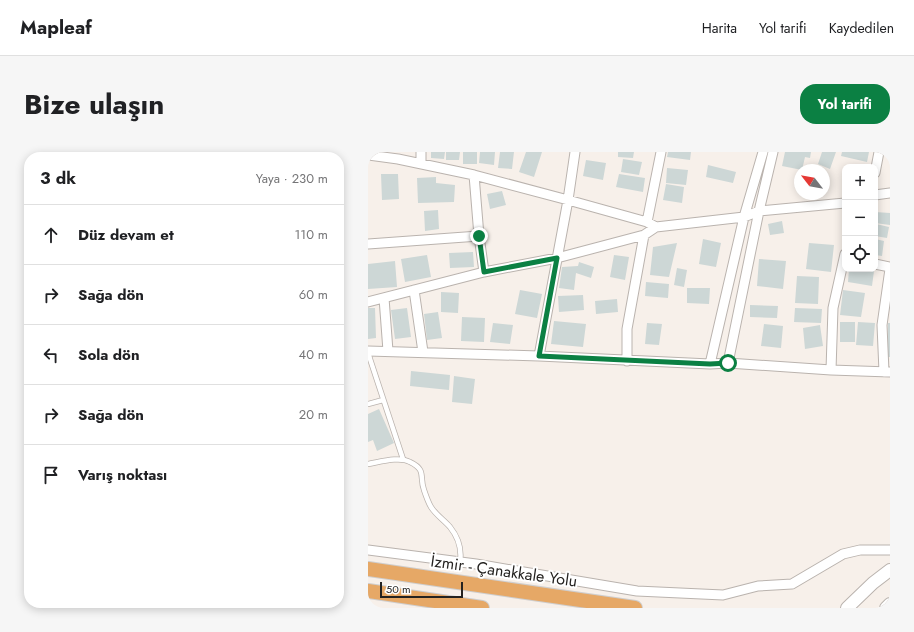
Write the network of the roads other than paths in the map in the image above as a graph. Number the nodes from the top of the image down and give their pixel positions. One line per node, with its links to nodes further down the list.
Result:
1 (421, 152): 9 (street)
2 (575, 152): 14 (street)
3 (661, 152): 18 (street)
4 (762, 152): 17 (street)
5 (773, 152): 16 (street)
6 (880, 152): 10 (street)
7 (368, 155): 8 (street)
8 (398, 155): 9 (street)
9 (421, 164): 11 (street)
10 (877, 164)
11 (474, 175): 14 (street); 21 (street)
12 (890, 193): 13 (street)
13 (878, 195)
14 (568, 200): 18 (street); 23 (street)
15 (842, 203): 16 (street)
16 (759, 211): 17 (street); 36 (street)
17 (744, 217): 19 (street); 37 (street)
18 (646, 222): 19 (street)
19 (656, 227): 20 (street)
20 (644, 235): 23 (street); 35 (street)
21 (479, 236): 22 (street); 27 (street)
22 (368, 244)
23 (557, 258): 27 (street); 34 (street)
24 (878, 265): 25 (street)
25 (890, 268): 39 (street)
26 (842, 270): 38 (street)
27 (484, 272): 28 (street)
28 (414, 290): 29 (street); 33 (street)
29 (384, 298): 30 (street); 32 (street)
30 (368, 302)
31 (368, 351): 32 (street); 40 (lane)
32 (388, 351): 33 (street)
33 (423, 352): 34 (street)
34 (539, 356): 35 (street)
35 (627, 360): 37 (street)
36 (728, 363): 37 (street); 38 (street)
37 (710, 364)
38 (831, 370): 39 (street)
39 (887, 372)
40 (383, 400): 41 (lane); 42 (lane)
41 (368, 404)
42 (403, 459): 43 (lane); 46 (lane)
43 (368, 464)
44 (368, 550): 46 (street)
45 (890, 550): 46 (street)
46 (460, 562)
47 (368, 569): 53 (highway, İzmir - Çanakkale Yolu)
48 (890, 570): 49 (main road)
49 (873, 583): 54 (main road); 55 (main road)
50 (368, 591): 52 (highway)
51 (890, 604): 56 (main road)
52 (482, 608)
53 (635, 608)
54 (838, 608)
55 (847, 608)
56 (886, 608)

